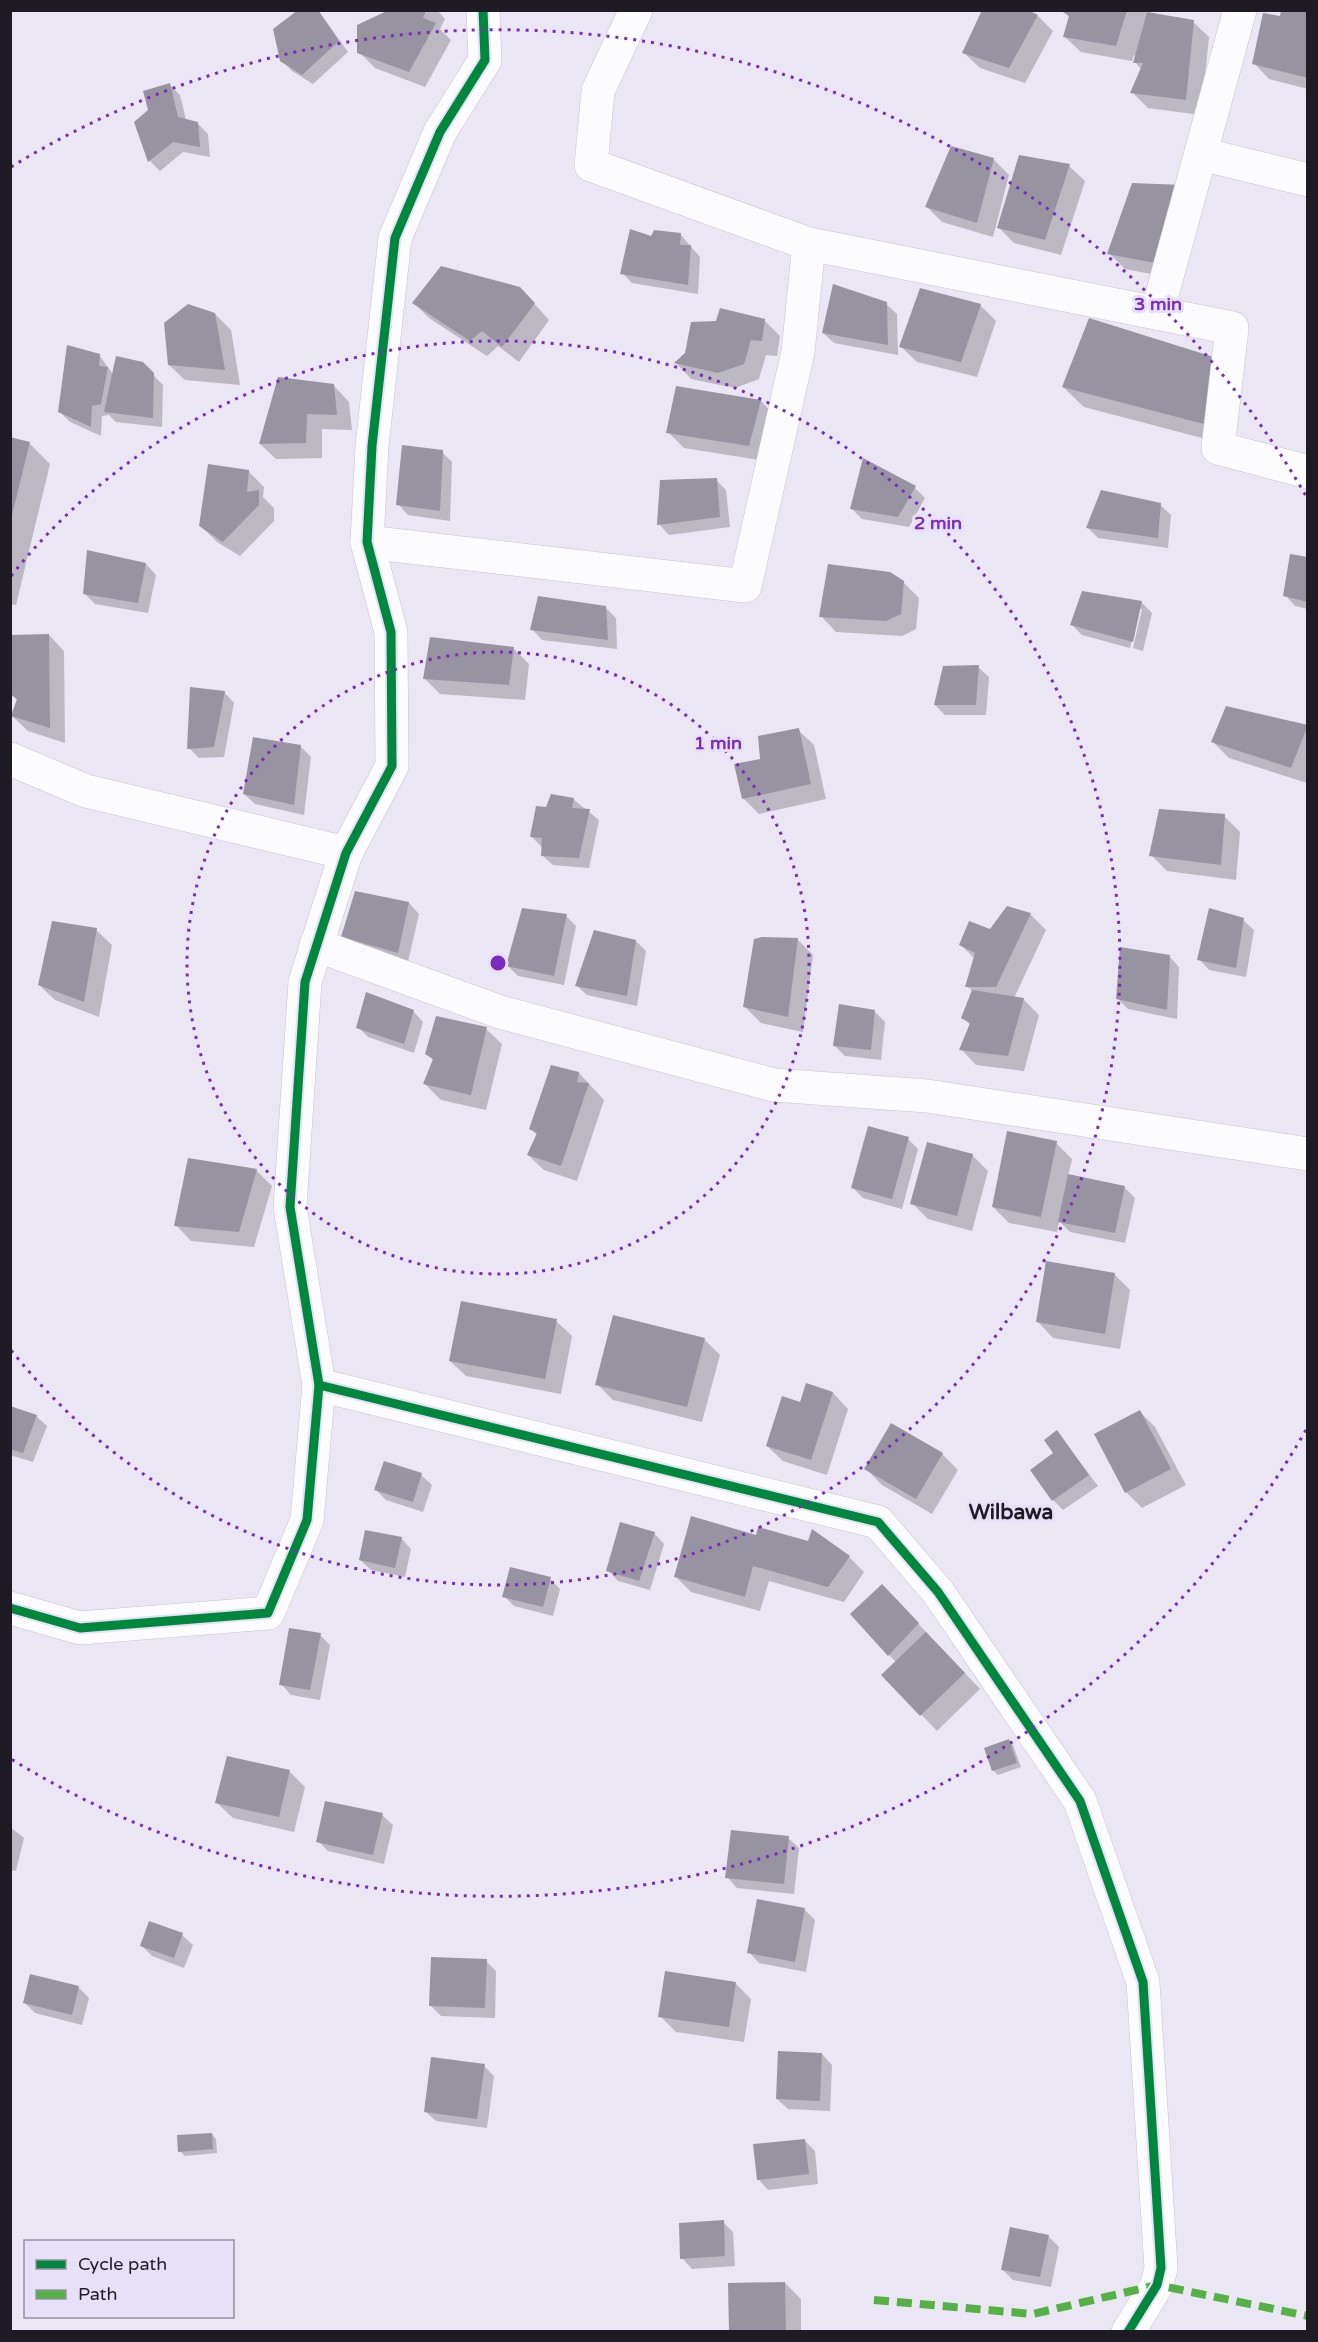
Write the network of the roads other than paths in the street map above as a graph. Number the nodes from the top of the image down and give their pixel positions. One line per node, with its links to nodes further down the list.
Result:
1 (483, 10): 9 (street)
2 (636, 10): 6 (street)
3 (1240, 10): 4 (street)
4 (1201, 154): 5 (street); 7 (street)
5 (1308, 180)
6 (809, 244): 7 (street); 9 (street)
7 (1157, 313): 8 (street)
8 (1308, 472)
9 (367, 542): 11 (street)
10 (10, 759): 11 (street)
11 (346, 853): 12 (street)
12 (316, 945): 13 (street); 14 (street)
13 (1308, 1154)
14 (319, 1385): 15 (street); 16 (street)
15 (10, 1608)
16 (1128, 2331)

